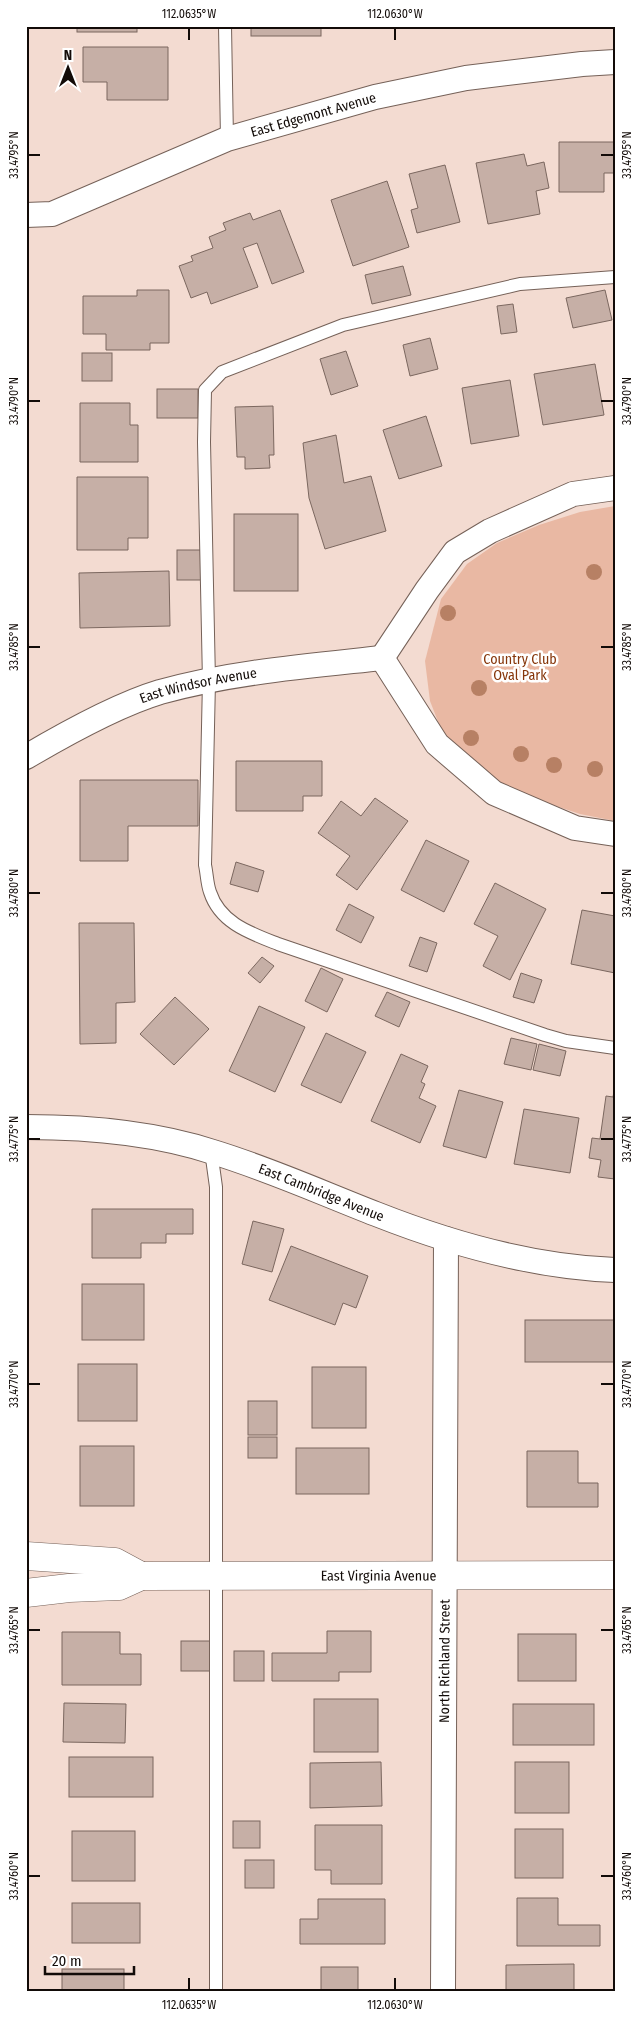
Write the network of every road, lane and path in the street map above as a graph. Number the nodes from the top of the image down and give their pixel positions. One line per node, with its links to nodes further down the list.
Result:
1 (226, 26): 3 (lane)
2 (615, 62): 3 (street, East Edgemont Avenue)
3 (227, 139): 4 (street, East Edgemont Avenue)
4 (26, 215)
5 (615, 278): 8 (lane)
6 (615, 488): 7 (street)
7 (382, 658): 8 (street, East Windsor Avenue); 10 (street)
8 (209, 681): 9 (street, East Windsor Avenue); 11 (lane)
9 (26, 757)
10 (615, 834)
11 (615, 1048)
12 (26, 1127): 13 (street, East Cambridge Avenue)
13 (212, 1151): 14 (street, East Cambridge Avenue); 20 (lane)
14 (446, 1239): 15 (street, East Cambridge Avenue); 17 (street, North Richland Street)
15 (615, 1270)
16 (26, 1556): 19 (street, East Virginia Avenue)
17 (444, 1575): 18 (street, East Virginia Avenue); 20 (street, East Virginia Avenue); 23 (street, North Richland Street)
18 (615, 1575)
19 (142, 1576): 20 (street, East Virginia Avenue); 21 (street, East Virginia Avenue)
20 (216, 1576): 22 (lane)
21 (26, 1593)
22 (216, 1992)
23 (443, 1992)

